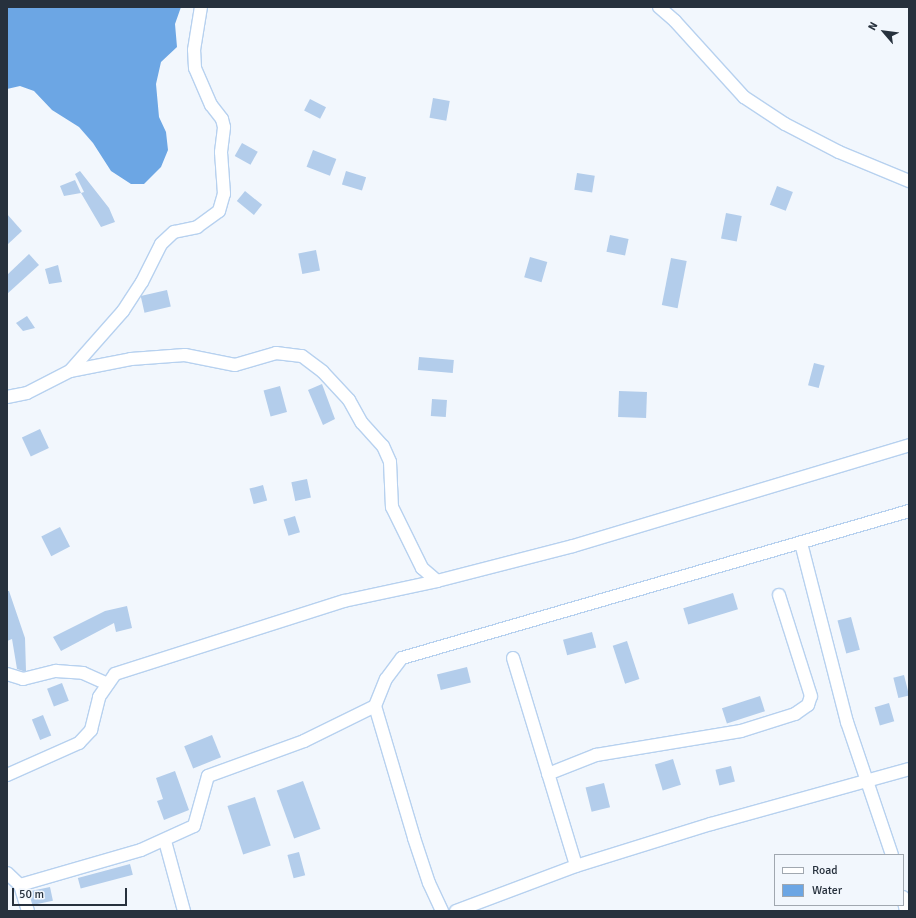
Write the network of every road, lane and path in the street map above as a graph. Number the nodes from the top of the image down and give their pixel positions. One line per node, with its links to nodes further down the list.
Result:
1 (201, 7): 4 (street)
2 (659, 7): 3 (street)
3 (909, 181)
4 (70, 370): 5 (street); 9 (street)
5 (7, 397)
6 (909, 445): 9 (street)
7 (909, 511): 8 (street)
8 (801, 543): 14 (street); 18 (street)
9 (437, 581): 13 (street)
10 (779, 595): 16 (street)
11 (514, 658): 16 (street)
12 (7, 674): 13 (street)
13 (108, 684): 17 (street)
14 (375, 706): 19 (street); 26 (street)
15 (909, 769): 18 (street)
16 (548, 774): 21 (street)
17 (7, 775)
18 (868, 781): 20 (street); 21 (street)
19 (165, 841): 23 (street); 25 (street)
20 (892, 854)
21 (576, 866): 27 (street)
22 (7, 873): 23 (street)
23 (20, 885): 24 (street)
24 (28, 911)
25 (184, 911)
26 (442, 911)
27 (456, 911)

